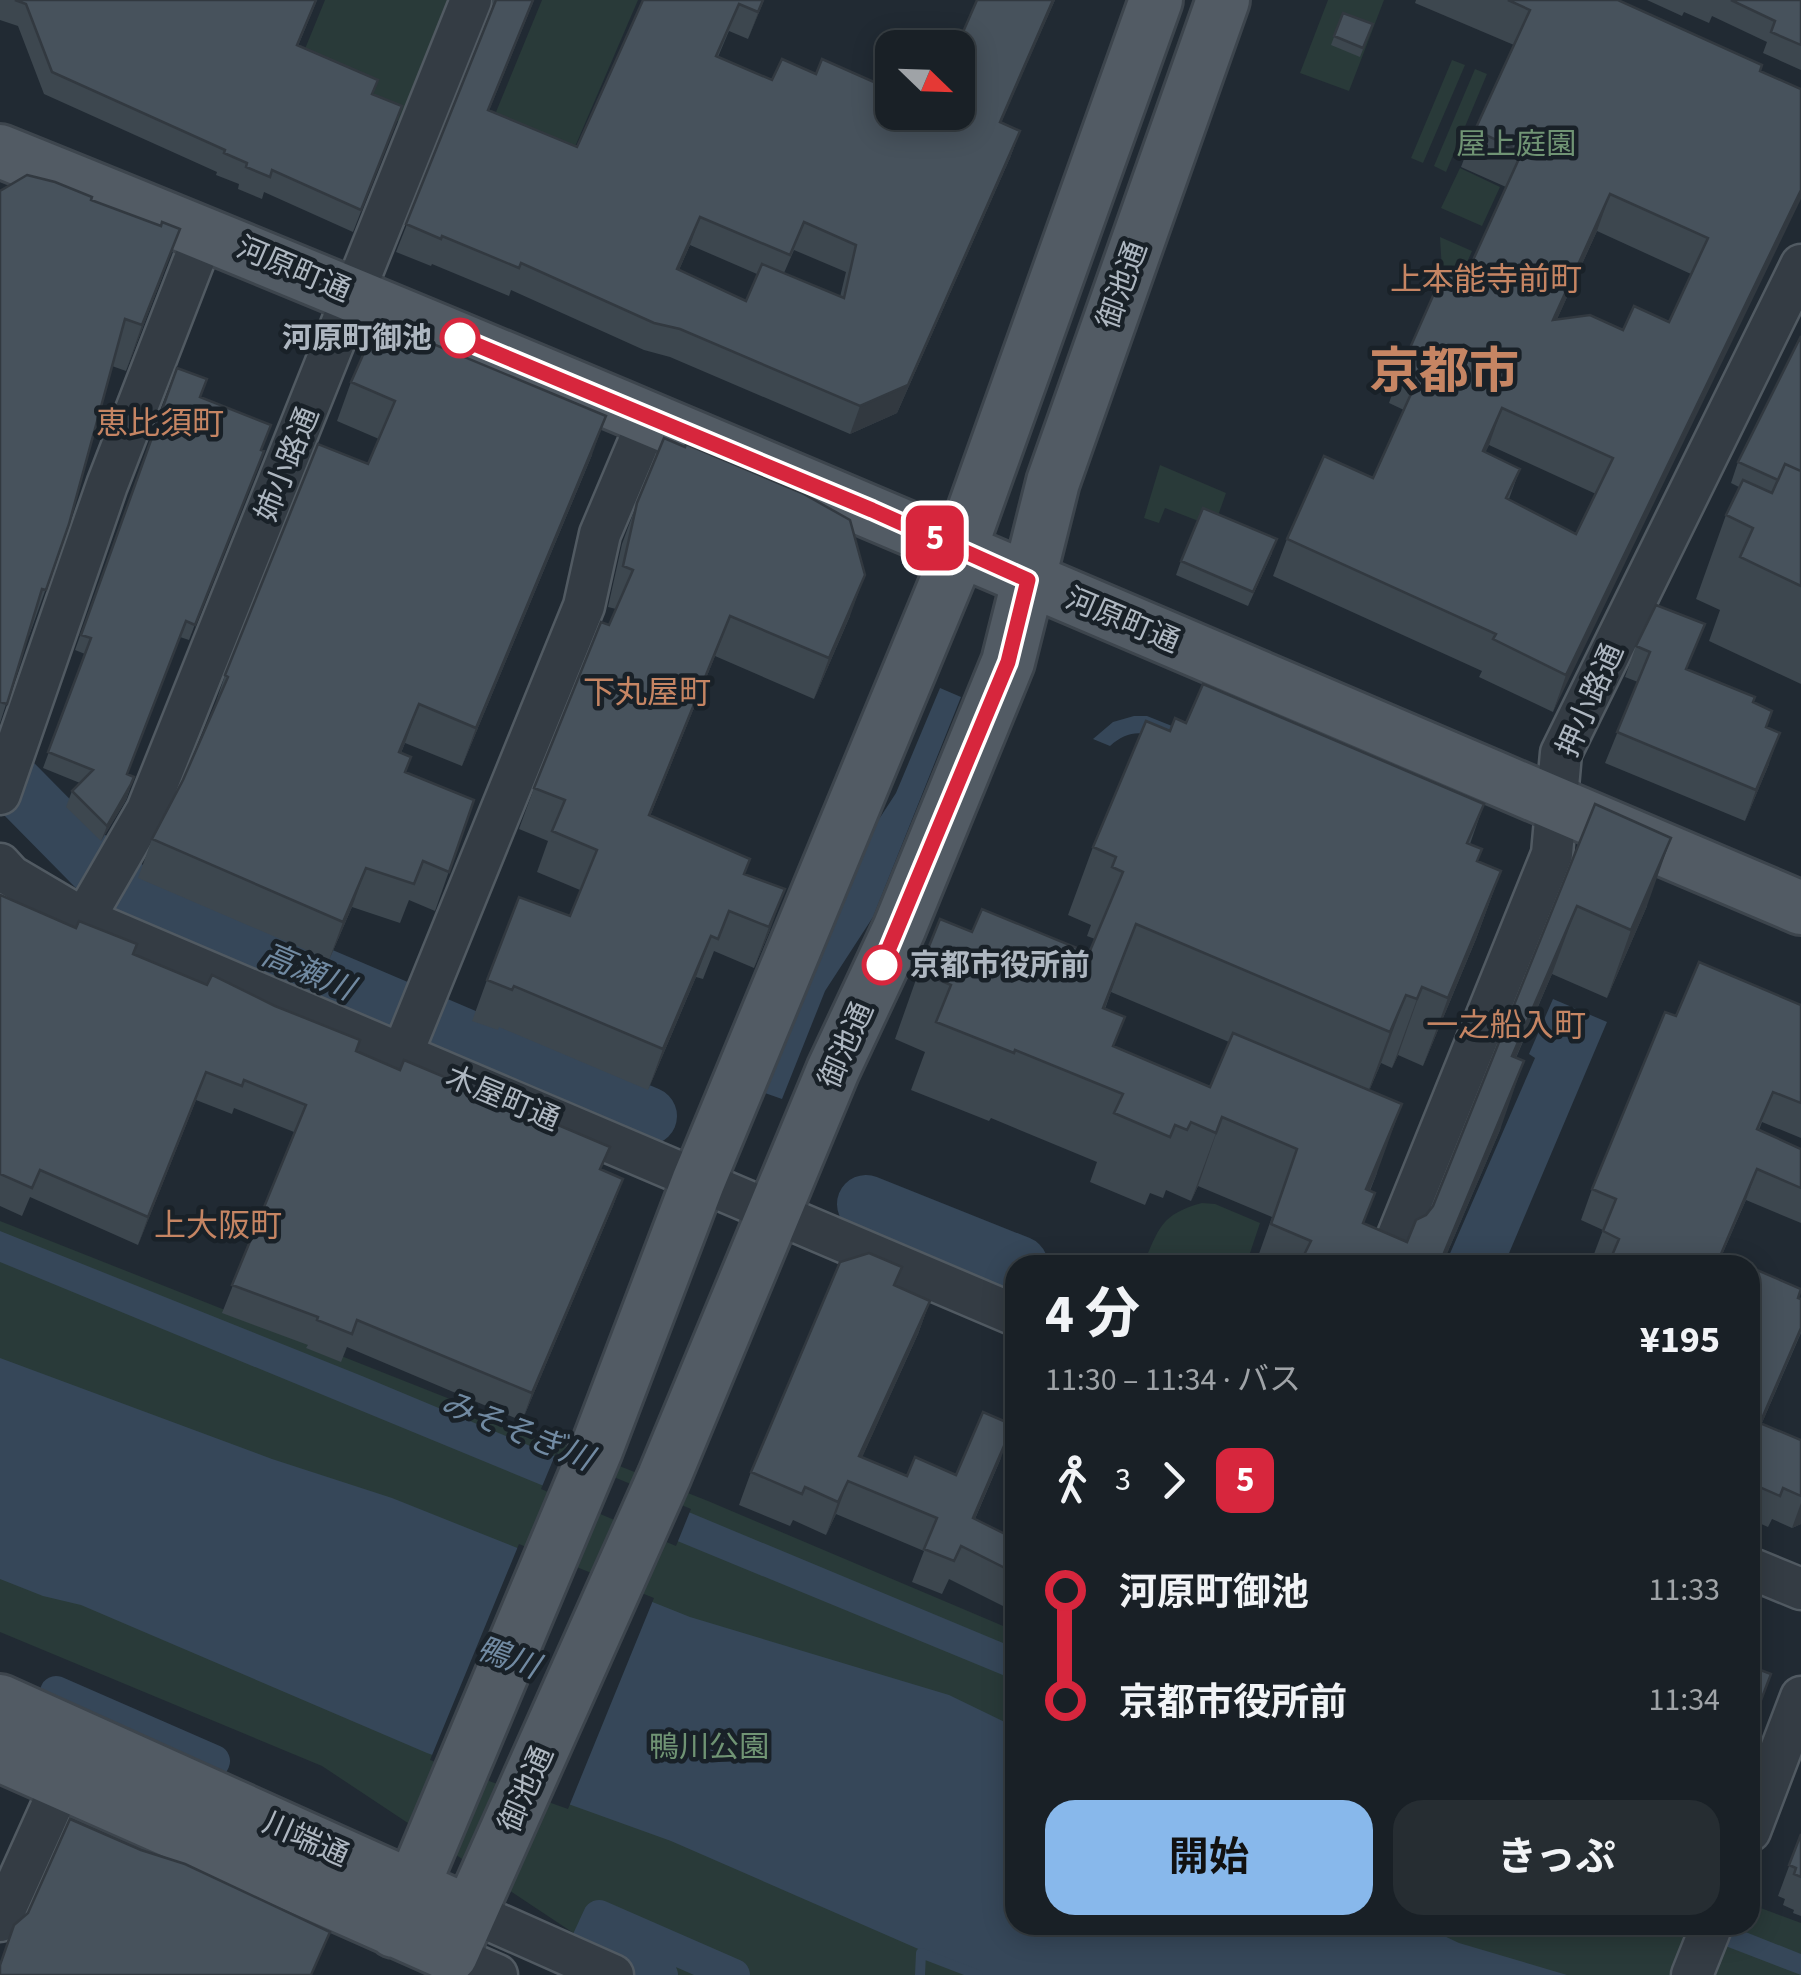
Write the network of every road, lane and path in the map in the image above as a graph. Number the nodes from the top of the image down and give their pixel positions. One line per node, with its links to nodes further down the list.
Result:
1 (471, 0): 7 (street, 姉小路通)
2 (1156, 0): 9 (main road)
3 (1224, 0): 10 (main road, 御池通)
4 (0, 150): 5 (main road, 河原町通)
5 (205, 232): 7 (main road, 河原町通); 11 (street)
6 (1801, 265): 12 (street, 押小路通)
7 (354, 294): 8 (main road, 河原町通); 14 (street, 姉小路通)
8 (649, 418): 9 (main road, 河原町通); 16 (street)
9 (960, 549): 10 (main road, 河原町通); 17 (main road)
10 (1028, 580): 12 (main road, 河原町通); 18 (main road, 御池通)
11 (6, 780)
12 (1557, 804): 15 (main road, 河原町通); 19 (street, 押小路通)
13 (0, 864): 14 (street, 木屋町通)
14 (90, 908): 16 (street, 木屋町通)
15 (1801, 908)
16 (412, 1031): 17 (street, 木屋町通)
17 (698, 1182): 18 (street, 木屋町通); 28 (main road)
18 (773, 1214): 20 (street, 木屋町通); 31 (main road, 御池通)
19 (1390, 1255)
20 (1005, 1311)
21 (1760, 1572): 22 (street)
22 (1801, 1589)
23 (1801, 1698): 27 (street)
24 (0, 1701): 28 (main road, 川端通)
25 (0, 1755): 26 (main road, 川端通)
26 (62, 1783): 28 (main road, 川端通); 29 (street)
27 (1760, 1805)
28 (403, 1909): 31 (main road, 川端通)
29 (0, 1921)
30 (1708, 1935): 33 (street)
31 (473, 1948): 32 (street, 川端通)
32 (613, 1975)
33 (1692, 1975)

